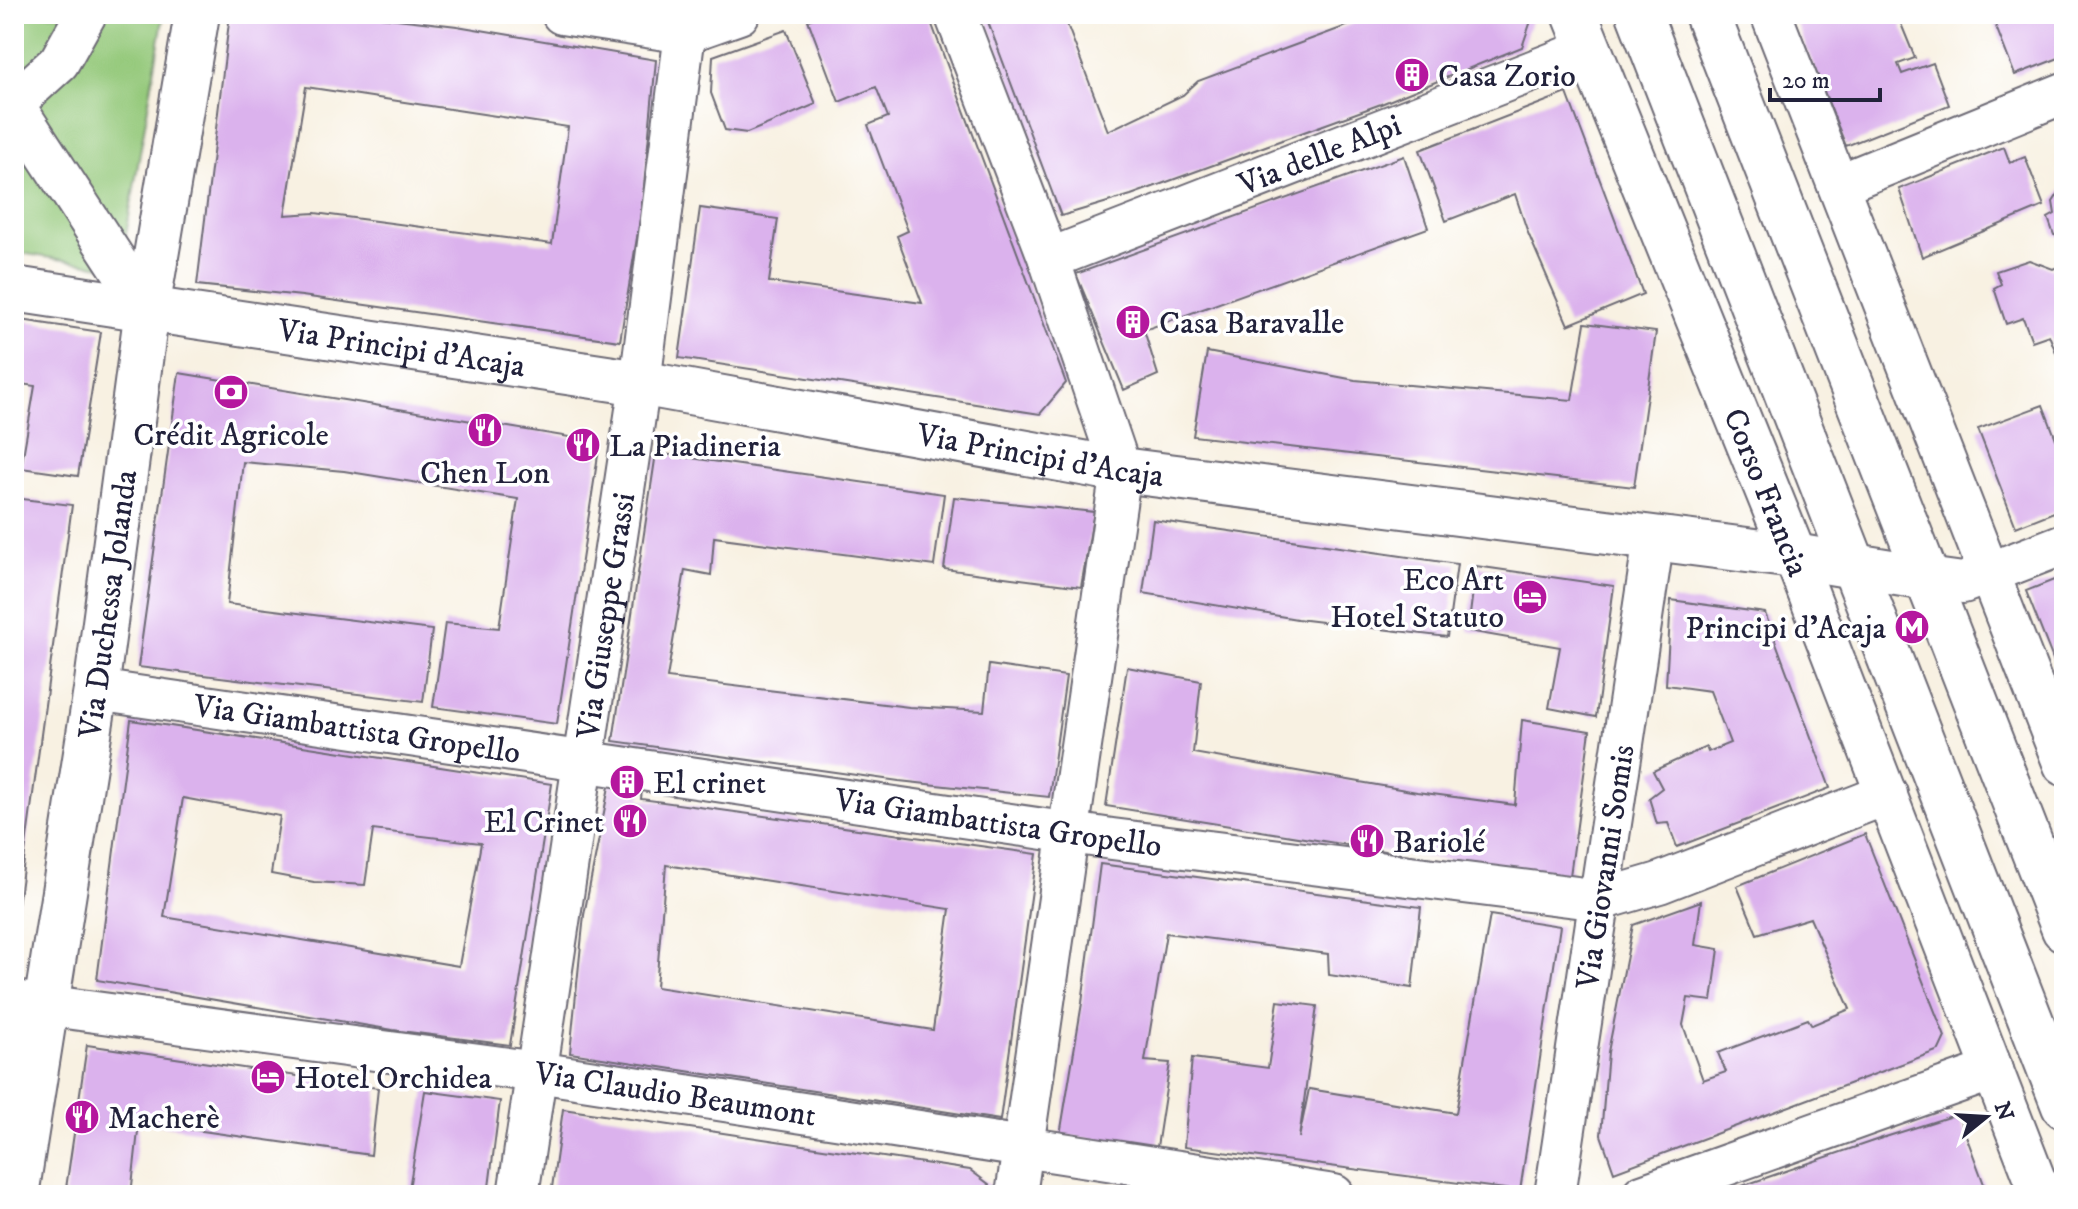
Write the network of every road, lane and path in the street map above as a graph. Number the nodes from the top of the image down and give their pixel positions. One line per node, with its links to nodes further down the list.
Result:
1 (86, 14): 12 (street)
2 (197, 14): 16 (street, Via Duchessa Jolanda)
3 (562, 14): 10 (street)
4 (739, 14): 10 (street)
5 (955, 14): 14 (street)
6 (1639, 14): 22 (street, Corso Francia)
7 (1707, 14): 24 (street)
8 (1771, 14): 13 (street)
9 (1582, 32): 14 (street, Via delle Alpi); 21 (street, Corso Francia)
10 (685, 33): 17 (street, Via Giuseppe Grassi)
11 (2064, 93): 13 (street)
12 (14, 104): 16 (street)
13 (1838, 185): 23 (street)
14 (1049, 259): 18 (street)
15 (14, 289): 16 (street, Via Principi d'Acaja)
16 (147, 309): 17 (street, Via Principi d'Acaja); 25 (street, Via Duchessa Jolanda)
17 (640, 383): 18 (street, Via Principi d'Acaja); 26 (street, Via Giuseppe Grassi)
18 (1121, 470): 19 (street, Via Principi d'Acaja); 29 (street)
19 (1654, 538): 21 (street, Via Principi d'Acaja); 30 (street, Via Giovanni Somis)
20 (2064, 544): 23 (street, Via Principi d'Acaja)
21 (1794, 556): 22 (street, Via Principi d'Acaja); 28 (street, Corso Francia)
22 (1853, 565): 24 (street, Via Principi d'Acaja); 35 (street, Corso Francia)
23 (1988, 573): 24 (street, Via Principi d'Acaja); 27 (street)
24 (1927, 578): 31 (street)
25 (96, 690): 26 (street, Via Giambattista Gropello); 32 (street, Via Duchessa Jolanda)
26 (586, 760): 29 (street, Via Giambattista Gropello); 34 (street, Via Giuseppe Grassi)
27 (2064, 765)
28 (1887, 794): 30 (street, Via Giambattista Gropello); 33 (street, Corso Francia)
29 (1069, 833): 30 (street, Via Giambattista Gropello); 36 (street)
30 (1601, 900): 41 (street, Via Giovanni Somis)
31 (2064, 929)
32 (30, 1004): 34 (street, Via Claudio Beaumont); 37 (street, Via Duchessa Jolanda)
33 (1993, 1070): 42 (street); 43 (street, Corso Francia)
34 (537, 1072): 36 (street, Via Claudio Beaumont); 38 (street, Via Giuseppe Grassi)
35 (2064, 1106)
36 (1023, 1148): 39 (street); 40 (street, Via Claudio Beaumont)
37 (16, 1195)
38 (518, 1195)
39 (1016, 1195)
40 (1334, 1195)
41 (1555, 1195)
42 (1642, 1195)
43 (2041, 1195)

